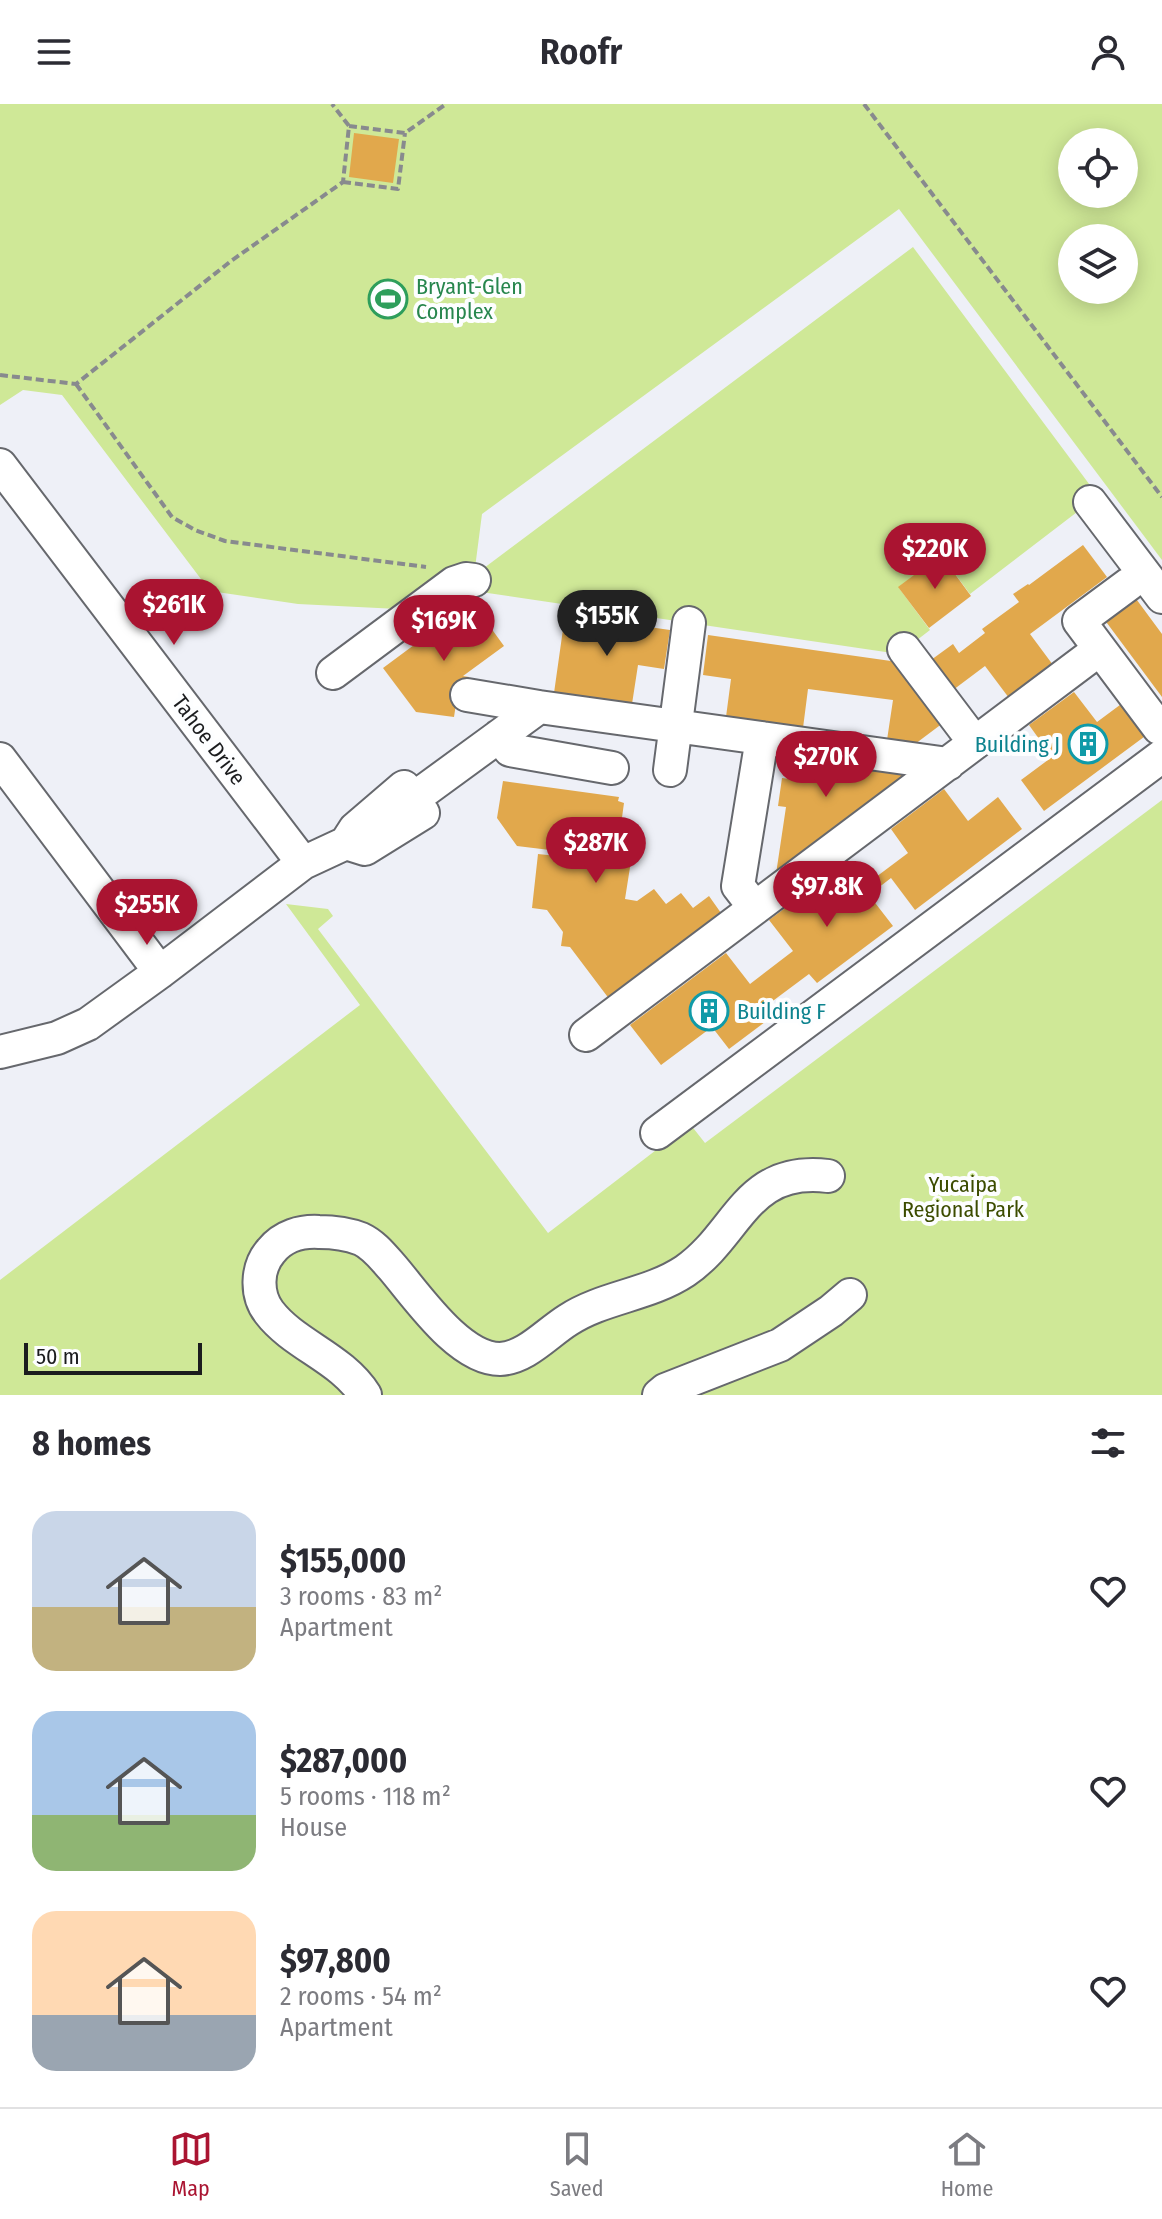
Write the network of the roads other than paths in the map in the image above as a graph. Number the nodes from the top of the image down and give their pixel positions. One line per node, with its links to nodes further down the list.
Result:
1 (0, 465): 21 (street, Tahoe Drive)
2 (1090, 502): 5 (street)
3 (464, 582): 9 (street)
4 (1129, 584): 8 (street)
5 (1162, 597)
6 (689, 623): 12 (street)
7 (904, 649): 16 (street)
8 (1100, 649): 15 (street); 16 (street)
9 (333, 673)
10 (467, 695): 11 (street)
11 (539, 707): 12 (street); 13 (street)
12 (676, 726): 14 (street); 20 (street)
13 (499, 736): 19 (street); 21 (street)
14 (762, 738): 18 (street); 22 (street)
15 (1160, 742): 26 (street)
16 (975, 743): 18 (street)
17 (0, 759): 23 (street)
18 (948, 764): 22 (street)
19 (612, 768)
20 (670, 770)
21 (303, 863): 23 (street)
22 (755, 908): 24 (street)
23 (160, 972): 25 (street)
24 (586, 1035)
25 (0, 1052)
26 (657, 1133)
27 (828, 1176): 29 (street)
28 (850, 1295): 30 (street)
29 (365, 1395)
30 (659, 1395)

